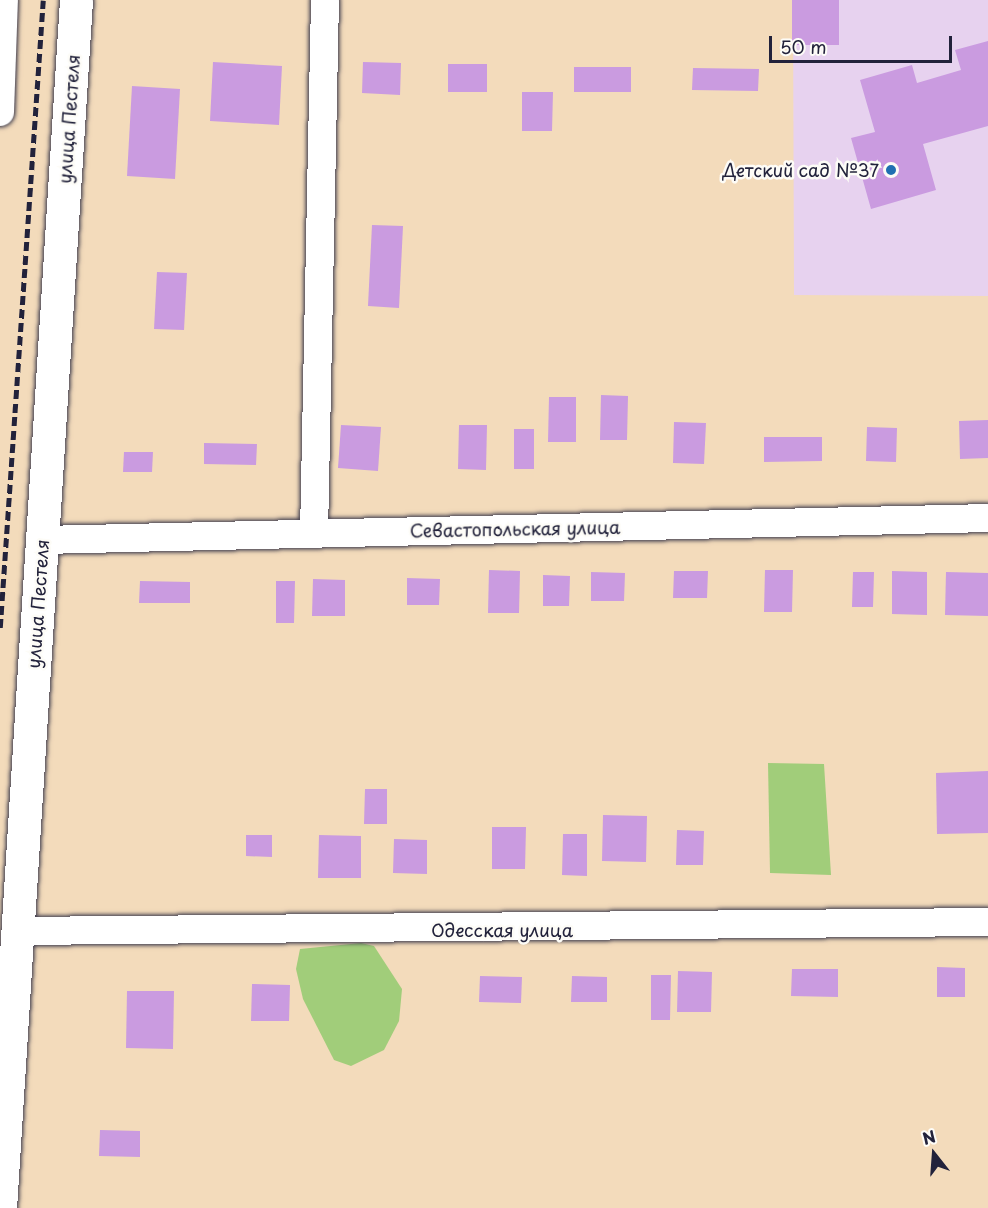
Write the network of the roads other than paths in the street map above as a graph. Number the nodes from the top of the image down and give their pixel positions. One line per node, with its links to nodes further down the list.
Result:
1 (4, 0): 4 (street)
2 (76, 0): 7 (main road, улица Пестеля)
3 (325, 0): 6 (street)
4 (0, 112)
5 (988, 518): 6 (street, Севастопольская улица)
6 (314, 534): 7 (street, Севастопольская улица)
7 (42, 540): 9 (main road, улица Пестеля)
8 (988, 922): 9 (street, Одесская улица)
9 (17, 931): 10 (main road, улица Пестеля)
10 (0, 1208)

